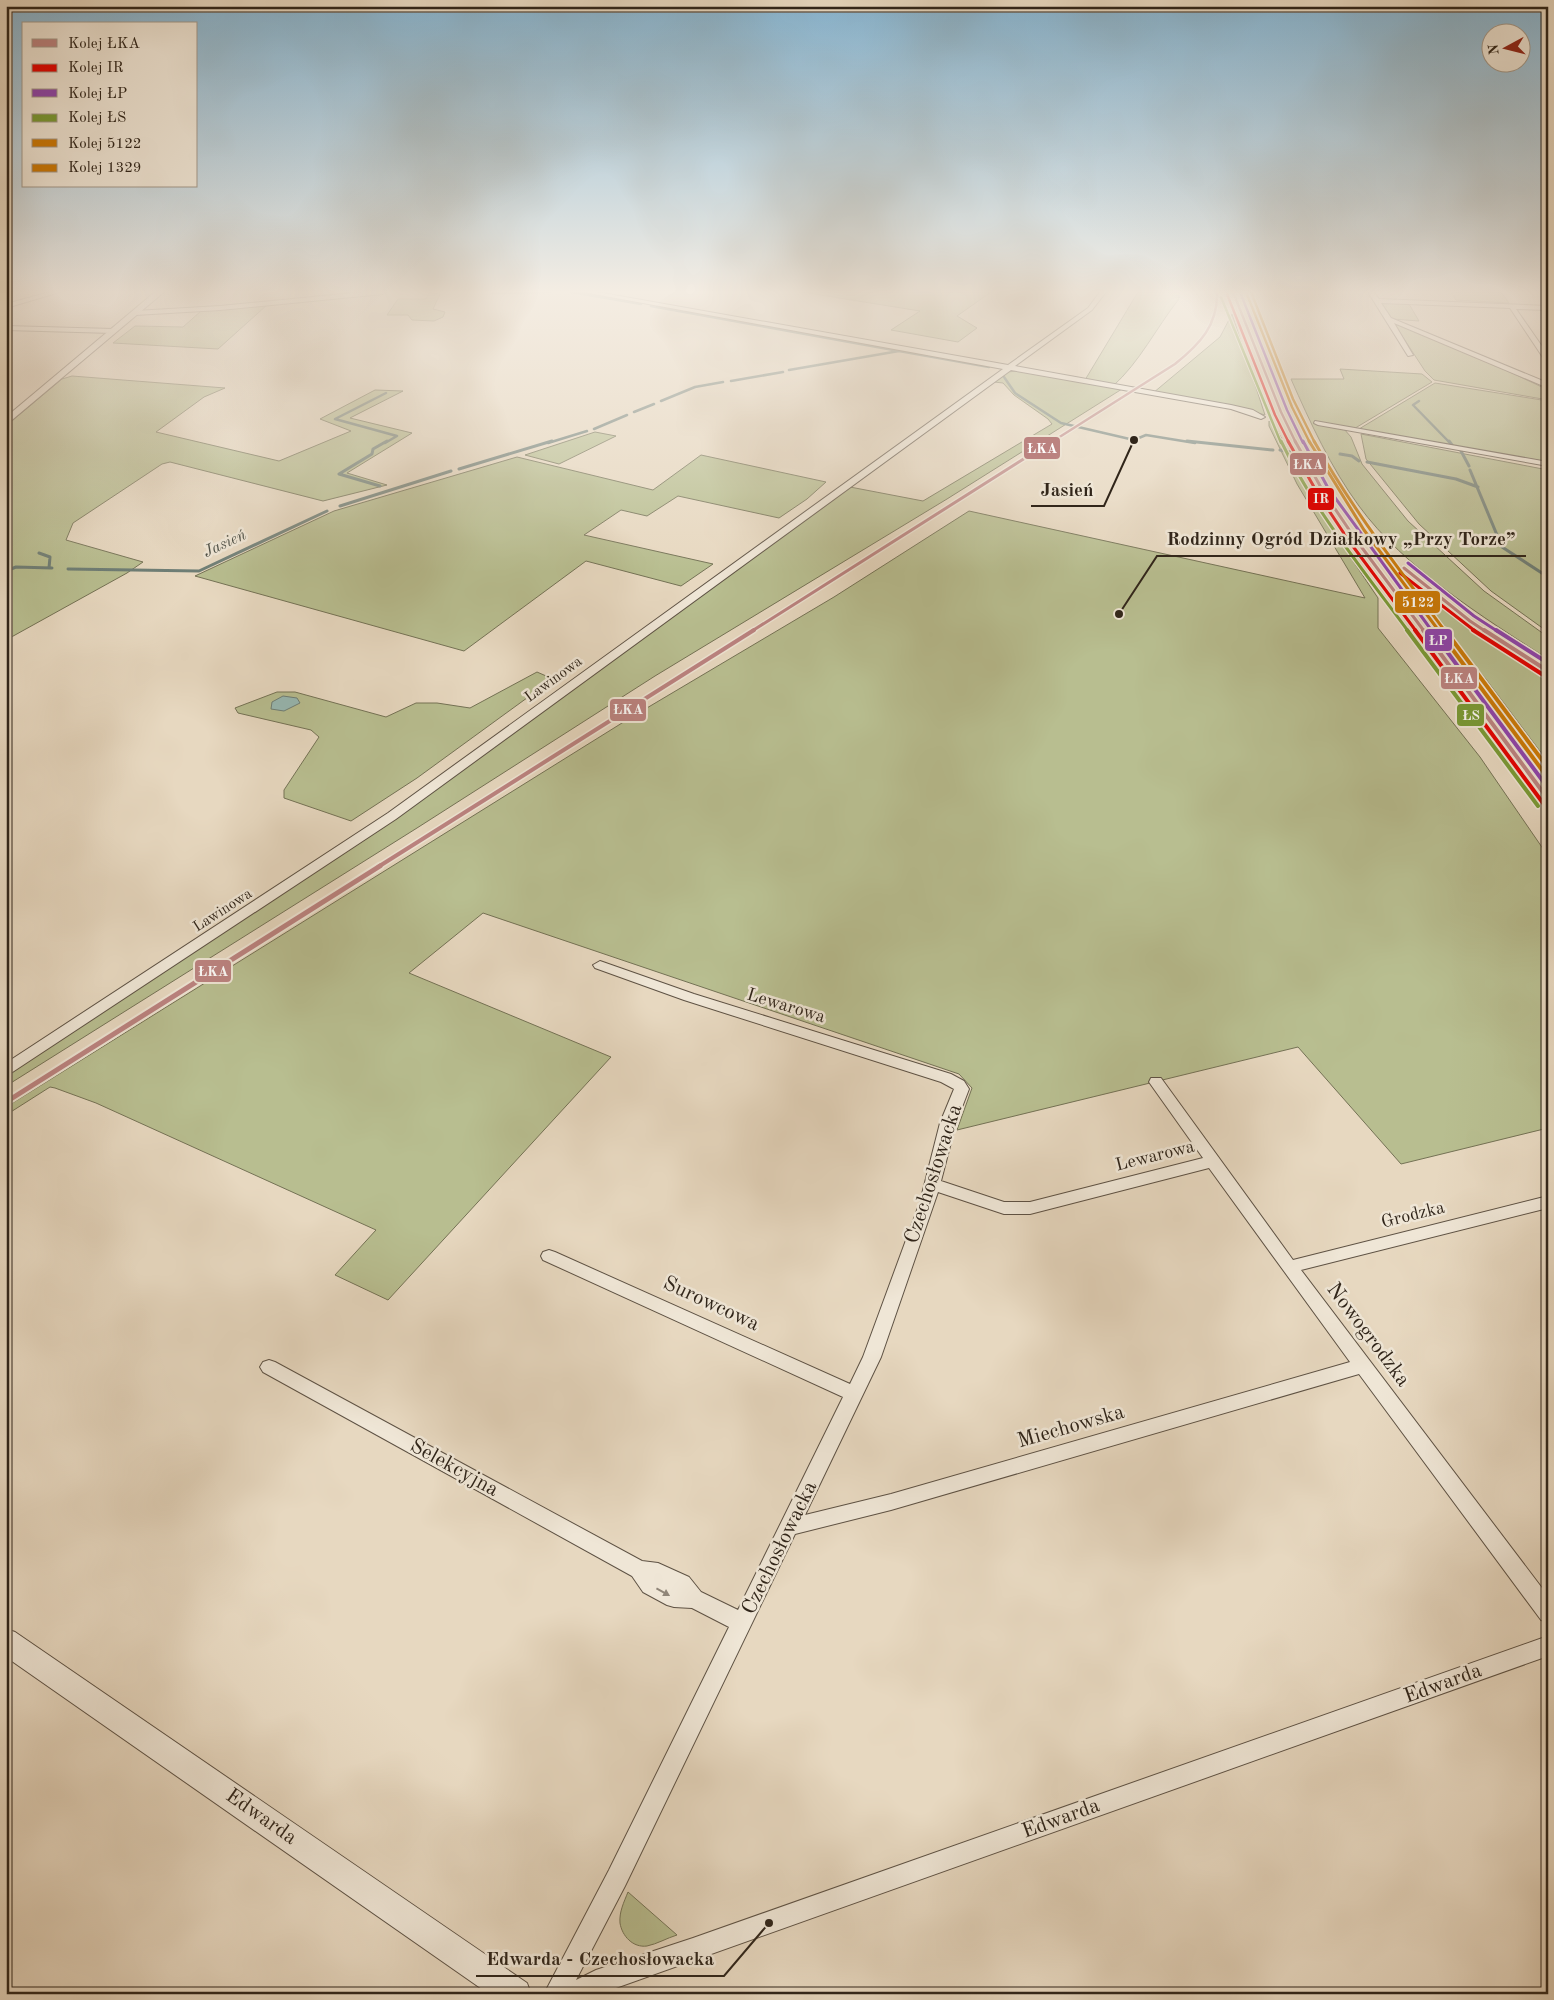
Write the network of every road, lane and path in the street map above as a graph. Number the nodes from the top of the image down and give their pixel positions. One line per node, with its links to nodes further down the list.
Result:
1 (49, 385): 5 (street)
2 (985, 385): 9 (street, Lawinowa)
3 (1108, 385): 4 (street)
4 (1261, 417)
5 (6, 422)
6 (1318, 423): 7 (street)
7 (1548, 464)
8 (600, 965): 11 (street, Lewarowa)
9 (6, 1070)
10 (1156, 1082): 12 (street, Nowogrodzka)
11 (959, 1085): 13 (street, Czechosłowacka)
12 (1214, 1161): 13 (street, Lewarowa); 16 (street, Nowogrodzka)
13 (933, 1184): 19 (street, Czechosłowacka)
14 (1548, 1202): 16 (street, Grodzka)
15 (549, 1256): 19 (street, Surowcowa)
16 (1289, 1267): 17 (street, Nowogrodzka)
17 (1363, 1365): 20 (street, Miechowska); 21 (street, Nowogrodzka)
18 (269, 1367): 22 (street, Selekcyjna)
19 (854, 1394): 20 (street, Czechosłowacka)
20 (790, 1527): 22 (street, Czechosłowacka)
21 (1548, 1613)
22 (743, 1623): 26 (street, Czechosłowacka)
23 (6, 1641): 25 (street, Edwarda)
24 (1548, 1646): 27 (street, Edwarda)
25 (516, 1994)
26 (556, 1994)
27 (576, 1994)

